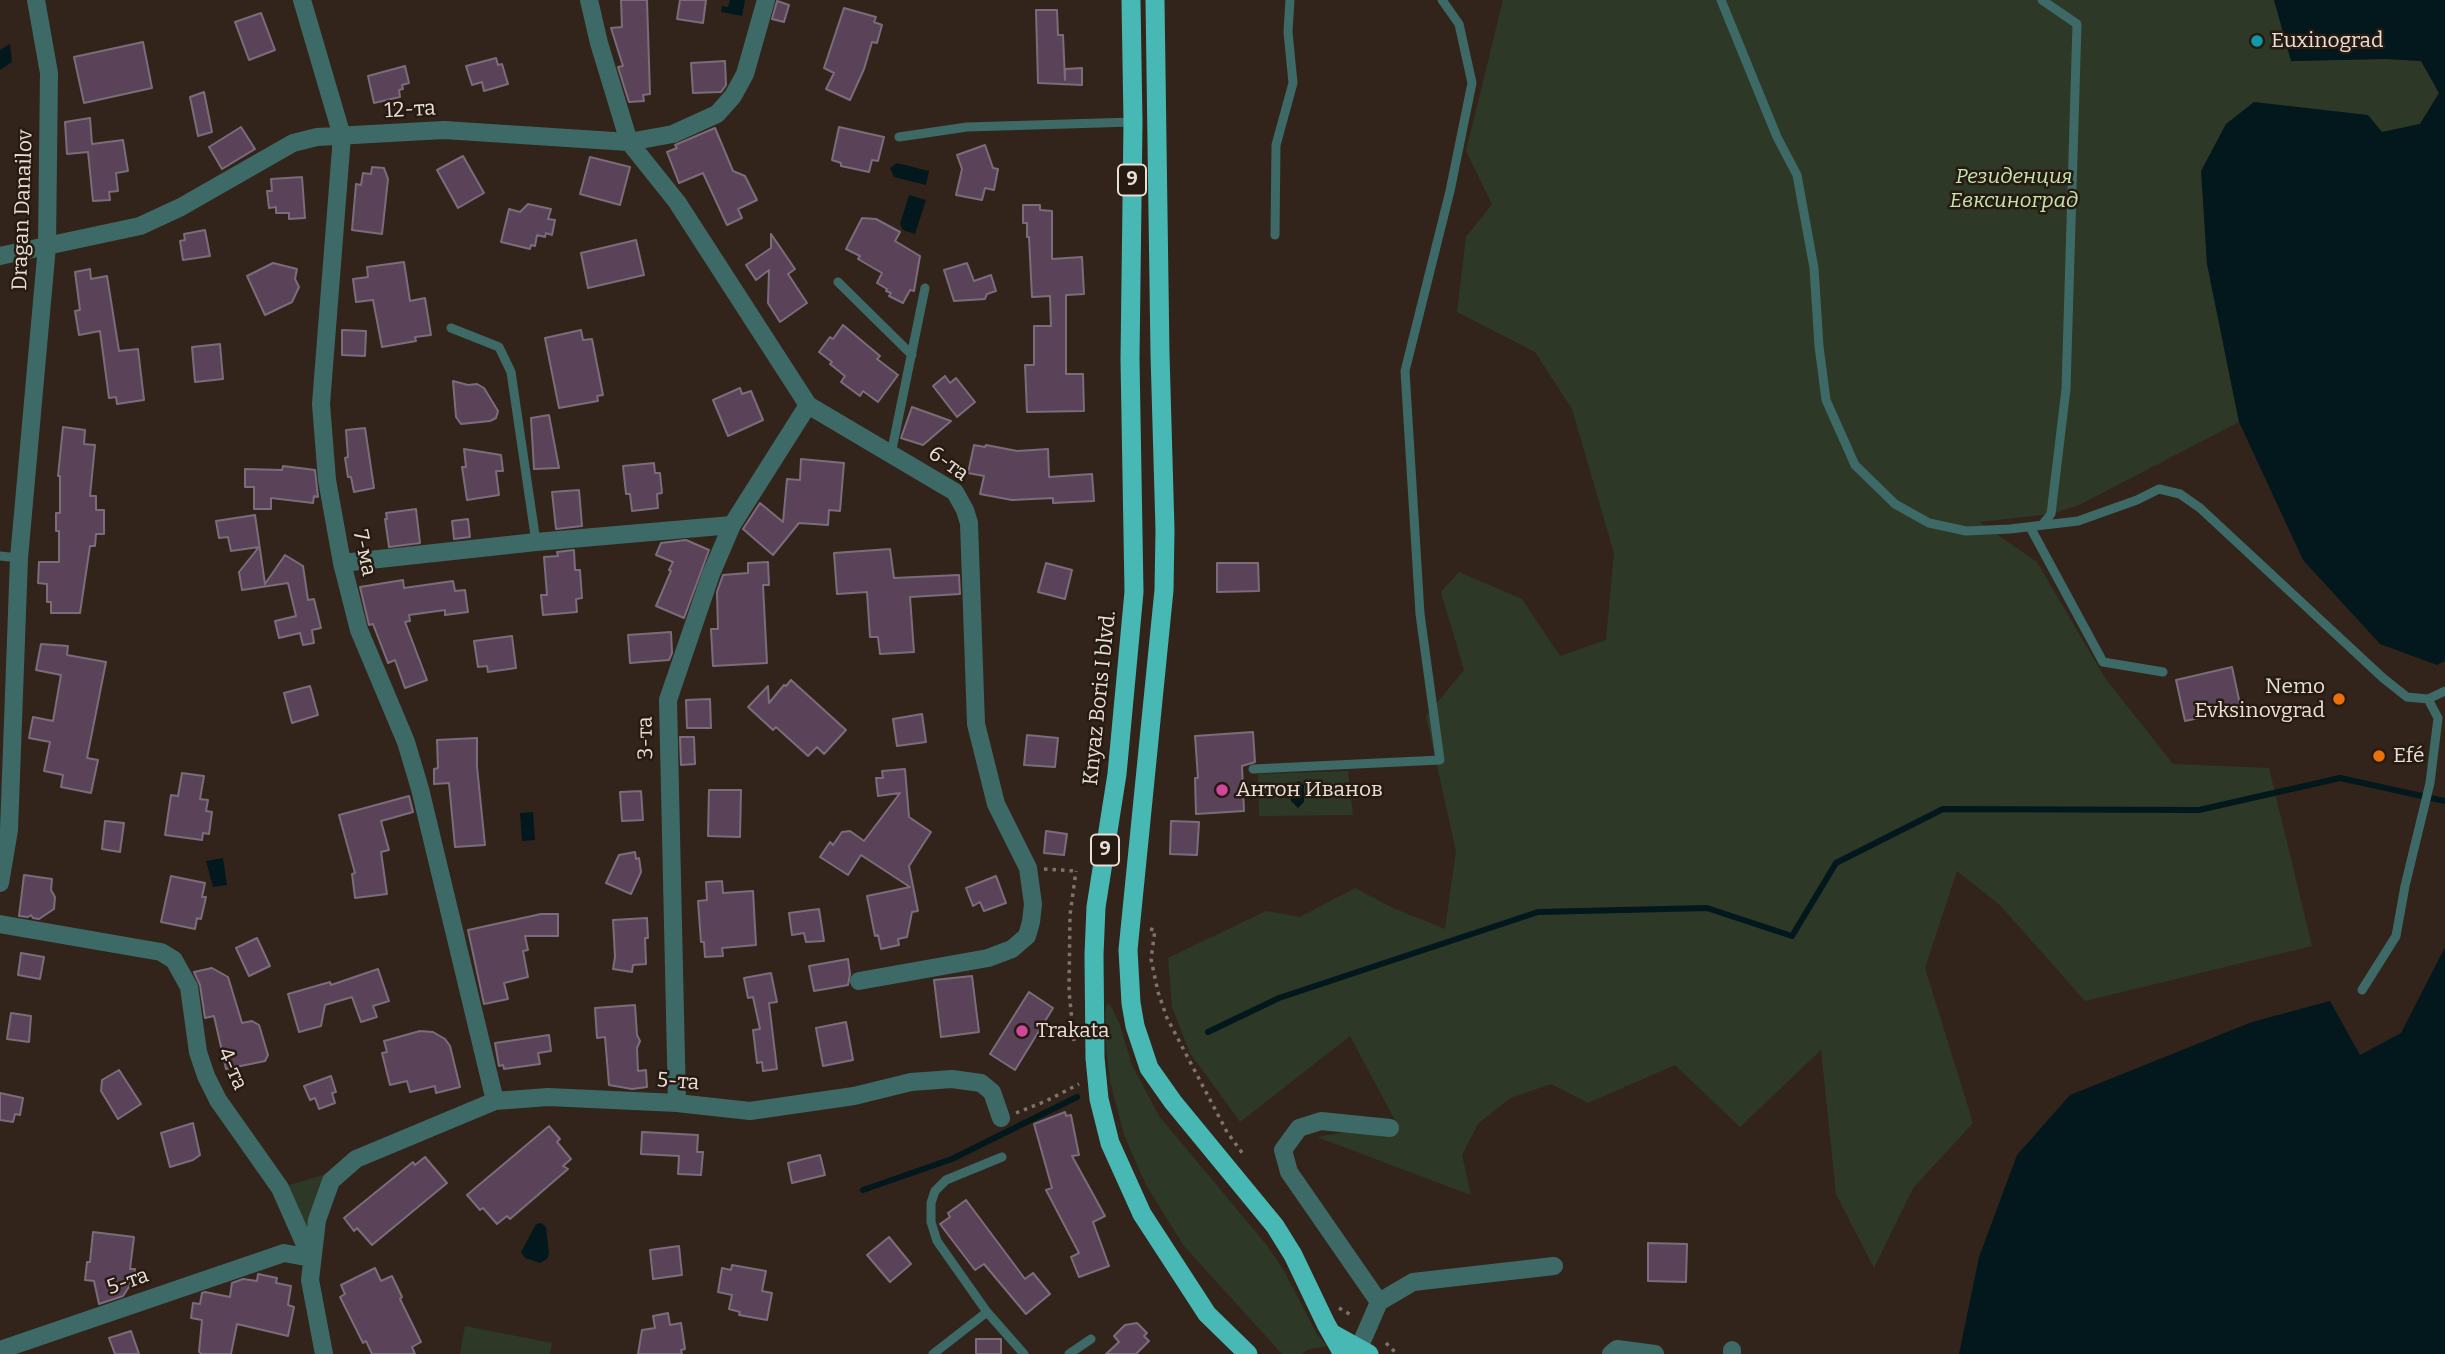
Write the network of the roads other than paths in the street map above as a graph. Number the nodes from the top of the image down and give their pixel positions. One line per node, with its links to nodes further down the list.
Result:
1 (36, 0): 16 (street, Dragan Danailov)
2 (302, 0): 12 (street, 7-ма)
3 (589, 0): 14 (street, 6-та)
4 (766, 0): 14 (street, 12-та)
5 (1131, 0): 11 (highway, Knyaz Boris I blvd. / 9)
6 (1155, 0): 50 (highway, 9)
7 (1290, 0): 15 (lane)
8 (1442, 0): 34 (lane)
9 (1721, 0): 26 (lane)
10 (2042, 0): 25 (lane)
11 (1133, 122): 13 (lane); 55 (highway, Knyaz Boris I blvd. / 9)
12 (342, 136): 14 (street, 12-та); 16 (street, 12-та); 30 (street, 7-ма)
13 (899, 137)
14 (629, 142): 22 (street, 6-та)
15 (1275, 235)
16 (47, 246): 17 (street, 12-та); 29 (street, Dragan Danailov)
17 (0, 256)
18 (838, 282): 21 (lane)
19 (925, 288): 21 (lane)
20 (451, 328): 27 (lane)
21 (912, 355): 23 (lane)
22 (808, 405): 23 (street, 6-та); 24 (street, 3-та)
23 (891, 454): 37 (street, 6-та)
24 (732, 525): 27 (street); 40 (street, 3-та)
25 (2042, 525): 26 (lane); 33 (lane)
26 (2030, 527): 31 (lane)
27 (536, 542): 30 (street)
28 (0, 556): 29 (lane)
29 (19, 558): 35 (street, Dragan Danailov)
30 (342, 564): 39 (street, 7-ма)
31 (2163, 672)
32 (2445, 691): 33 (lane)
33 (2428, 699): 38 (lane)
34 (1253, 769)
35 (0, 883)
36 (0, 924): 44 (street, 4-та)
37 (859, 981)
38 (2362, 990)
39 (495, 1101): 40 (street, 5-та); 44 (street, 5-та)
40 (677, 1103): 41 (street, 5-та)
41 (1001, 1118)
42 (1390, 1128): 46 (street)
43 (1002, 1157): 47 (lane)
44 (311, 1258): 49 (street, 5-та); 51 (street, 4-та)
45 (1554, 1266): 46 (street)
46 (1379, 1301): 50 (street)
47 (987, 1312): 52 (lane); 53 (lane)
48 (1091, 1339): 54 (lane)
49 (0, 1350)
50 (1357, 1352)
51 (324, 1354)
52 (933, 1354)
53 (1024, 1354)
54 (1069, 1354)
55 (1248, 1354)
56 (1611, 1354): 57 (street)
57 (1655, 1354)

